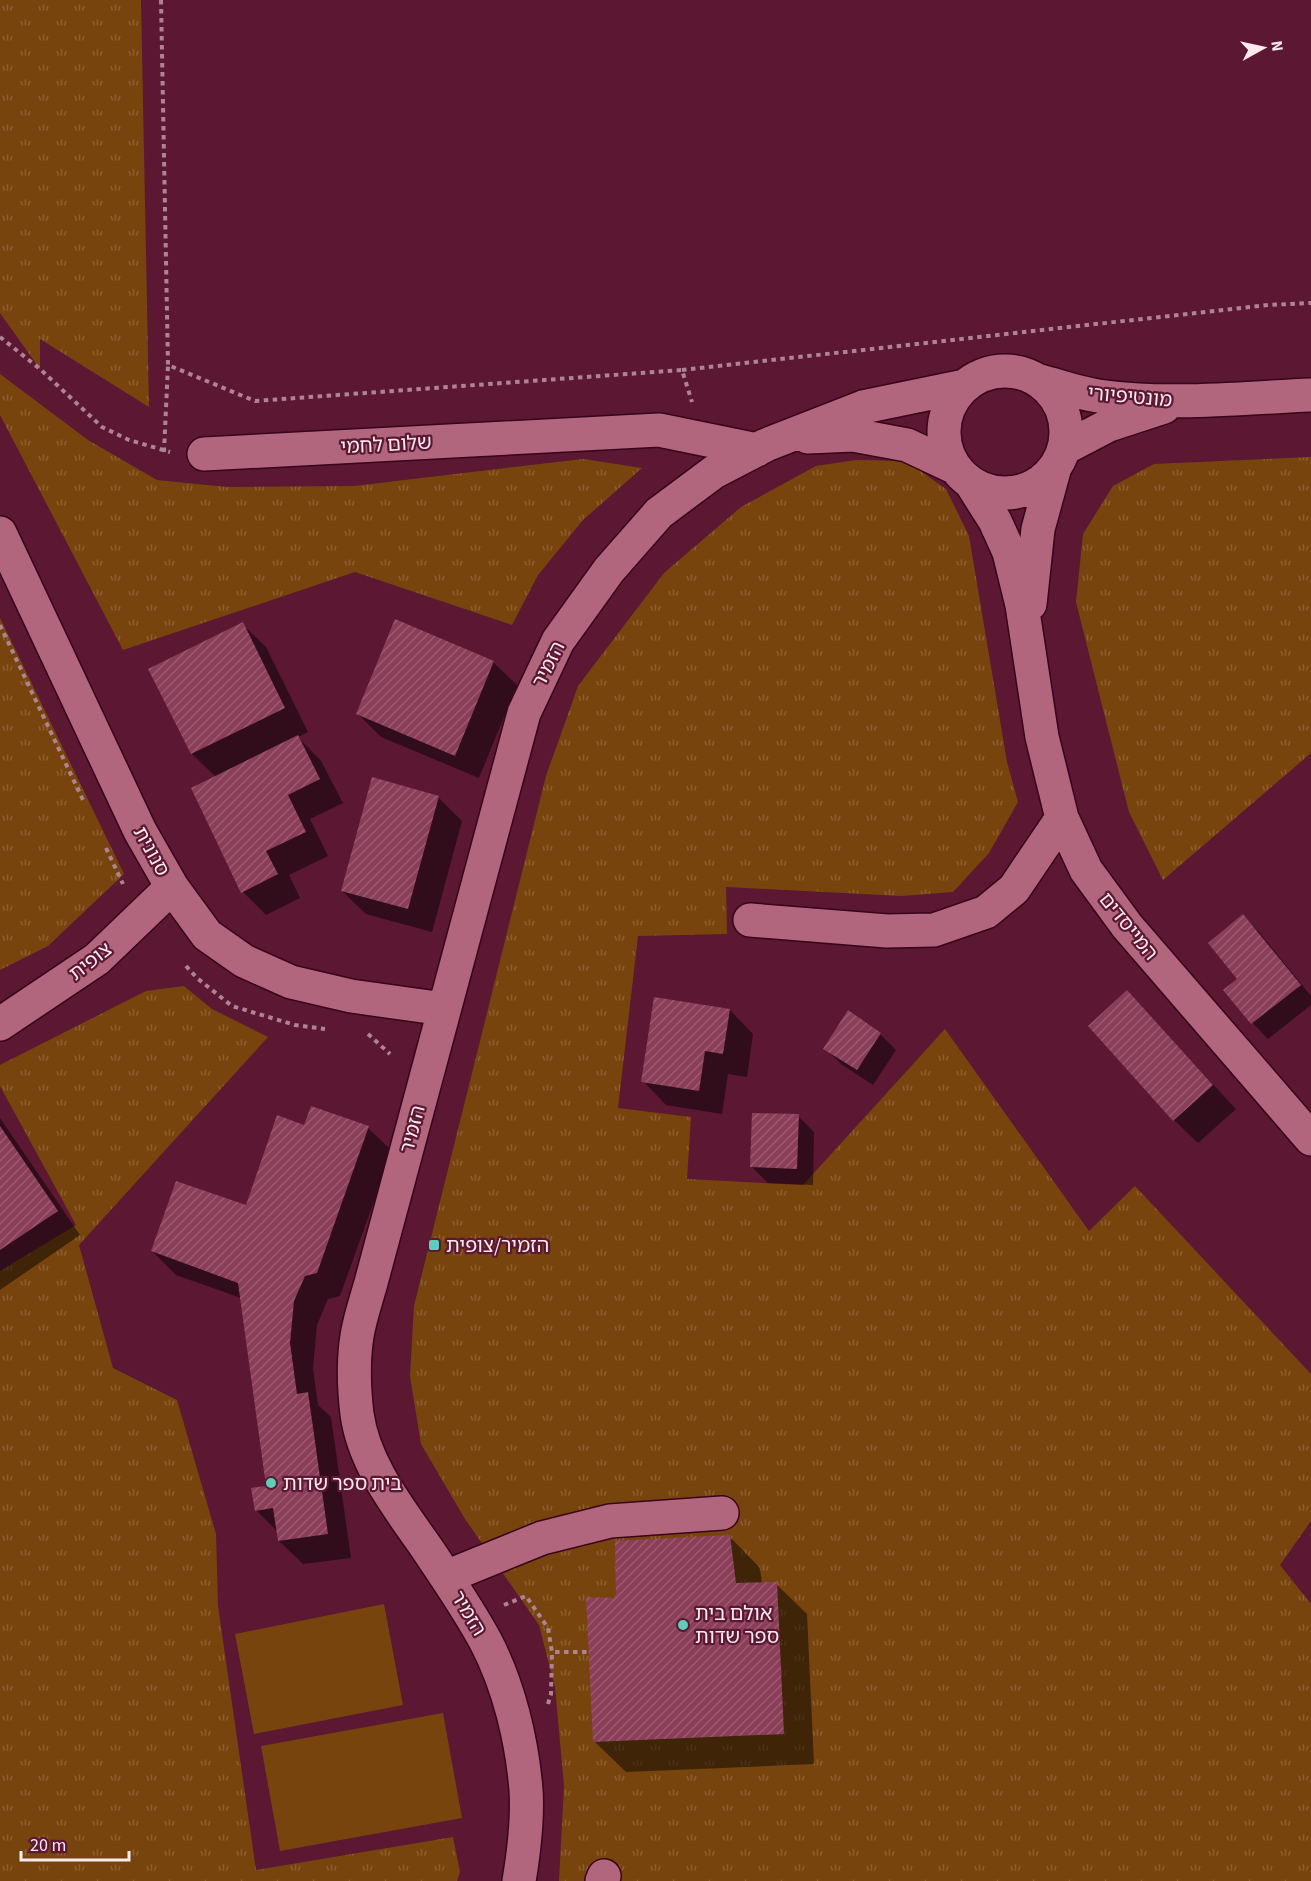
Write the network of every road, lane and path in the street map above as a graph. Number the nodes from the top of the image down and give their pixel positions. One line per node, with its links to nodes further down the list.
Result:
1 (161, 0): 4 (path)
2 (1311, 303): 5 (path)
3 (0, 337): 12 (path)
4 (168, 365): 5 (path); 12 (path)
5 (682, 370): 10 (path)
6 (1040, 381): 7 (street); 9 (street, מונטיפיורי); 14 (street)
7 (965, 386): 11 (street, הזמיר); 15 (street)
8 (1311, 394): 9 (street, מונטיפיורי)
9 (1186, 400): 14 (street, מונטיפיורי)
10 (704, 440): 11 (street, שלום לחמי); 13 (street, שלום לחמי)
11 (761, 448): 15 (street, הזמיר); 25 (street, הזמיר)
12 (164, 452): 13 (path)
13 (204, 454)
14 (1060, 457): 15 (street); 18 (street, המייסדים)
15 (963, 476): 18 (street, המייסדים)
16 (0, 533): 23 (street, סנונית)
17 (0, 625): 19 (path)
18 (1030, 669): 20 (street, המייסדים)
19 (87, 809)
20 (1062, 818): 24 (street); 29 (street, המייסדים)
21 (103, 841): 22 (path)
22 (123, 885)
23 (172, 887): 25 (street, סנונית); 26 (street, צופית)
24 (750, 920)
25 (444, 1009): 31 (street, הזמיר)
26 (0, 1024)
27 (367, 1034): 28 (path)
28 (390, 1054)
29 (1311, 1139)
30 (722, 1513): 31 (street)
31 (446, 1577): 34 (street, הזמיר)
32 (552, 1652): 33 (path)
33 (539, 1709)
34 (519, 1881)

